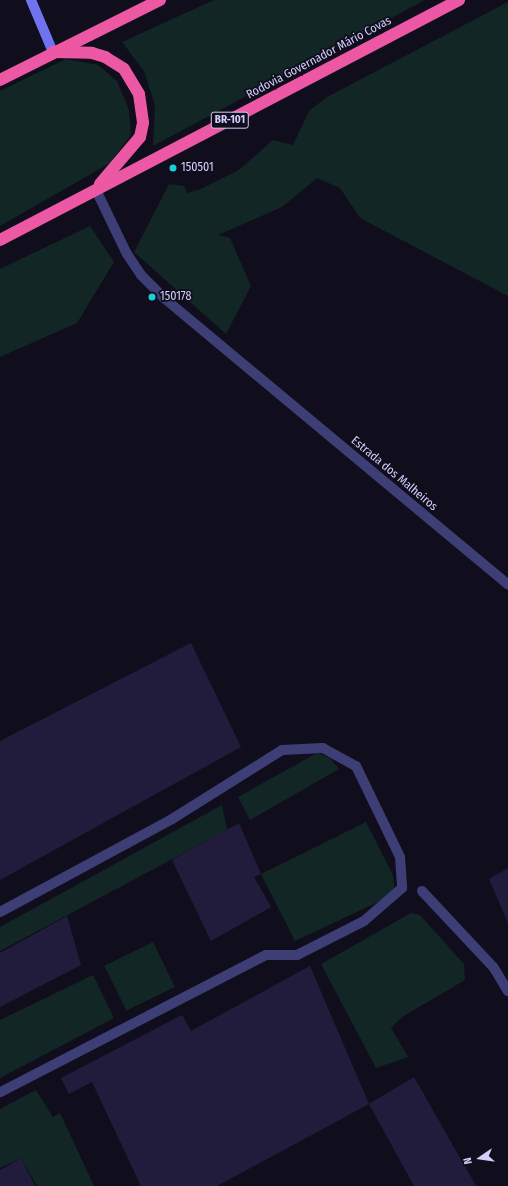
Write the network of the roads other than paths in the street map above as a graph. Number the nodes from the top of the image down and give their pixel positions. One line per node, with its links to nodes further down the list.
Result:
1 (32, 0): 4 (street)
2 (160, 0): 4 (highway)
3 (459, 0): 6 (highway, Rodovia Governador Mário Covas / BR-101)
4 (53, 52): 5 (highway); 6 (highway)
5 (0, 80)
6 (96, 190): 7 (highway, Rodovia Governador Mário Covas / BR-101); 8 (street, Estrada dos Malheiros)
7 (0, 240)
8 (508, 585)
9 (422, 891): 11 (street)
10 (0, 912): 12 (street)
11 (508, 991)
12 (0, 1092)

